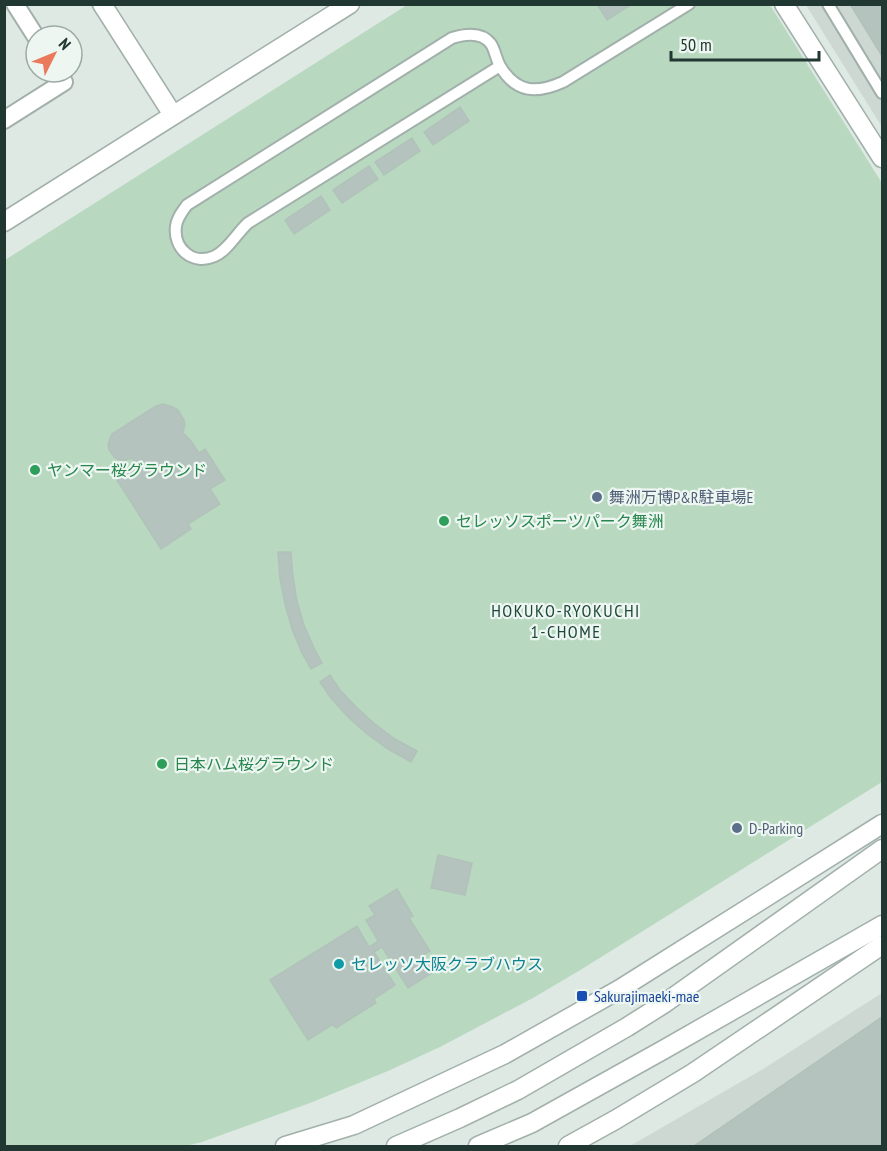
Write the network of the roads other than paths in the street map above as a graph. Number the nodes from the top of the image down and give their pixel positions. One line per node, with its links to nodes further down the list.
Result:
1 (15, 4): 7 (street)
2 (102, 4): 11 (street)
3 (350, 4): 11 (street)
4 (689, 4): 8 (lane)
5 (784, 4): 13 (street)
6 (828, 4): 10 (lane)
7 (27, 24)
8 (500, 66): 8 (lane)
9 (61, 84): 12 (street)
10 (882, 93)
11 (173, 115): 14 (street)
12 (4, 120)
13 (882, 158)
14 (4, 222)
15 (882, 824): 20 (street)
16 (882, 849): 19 (street)
17 (882, 925): 21 (street)
18 (882, 945): 22 (street)
19 (400, 1145)
20 (285, 1146)
21 (478, 1146)
22 (568, 1146)

